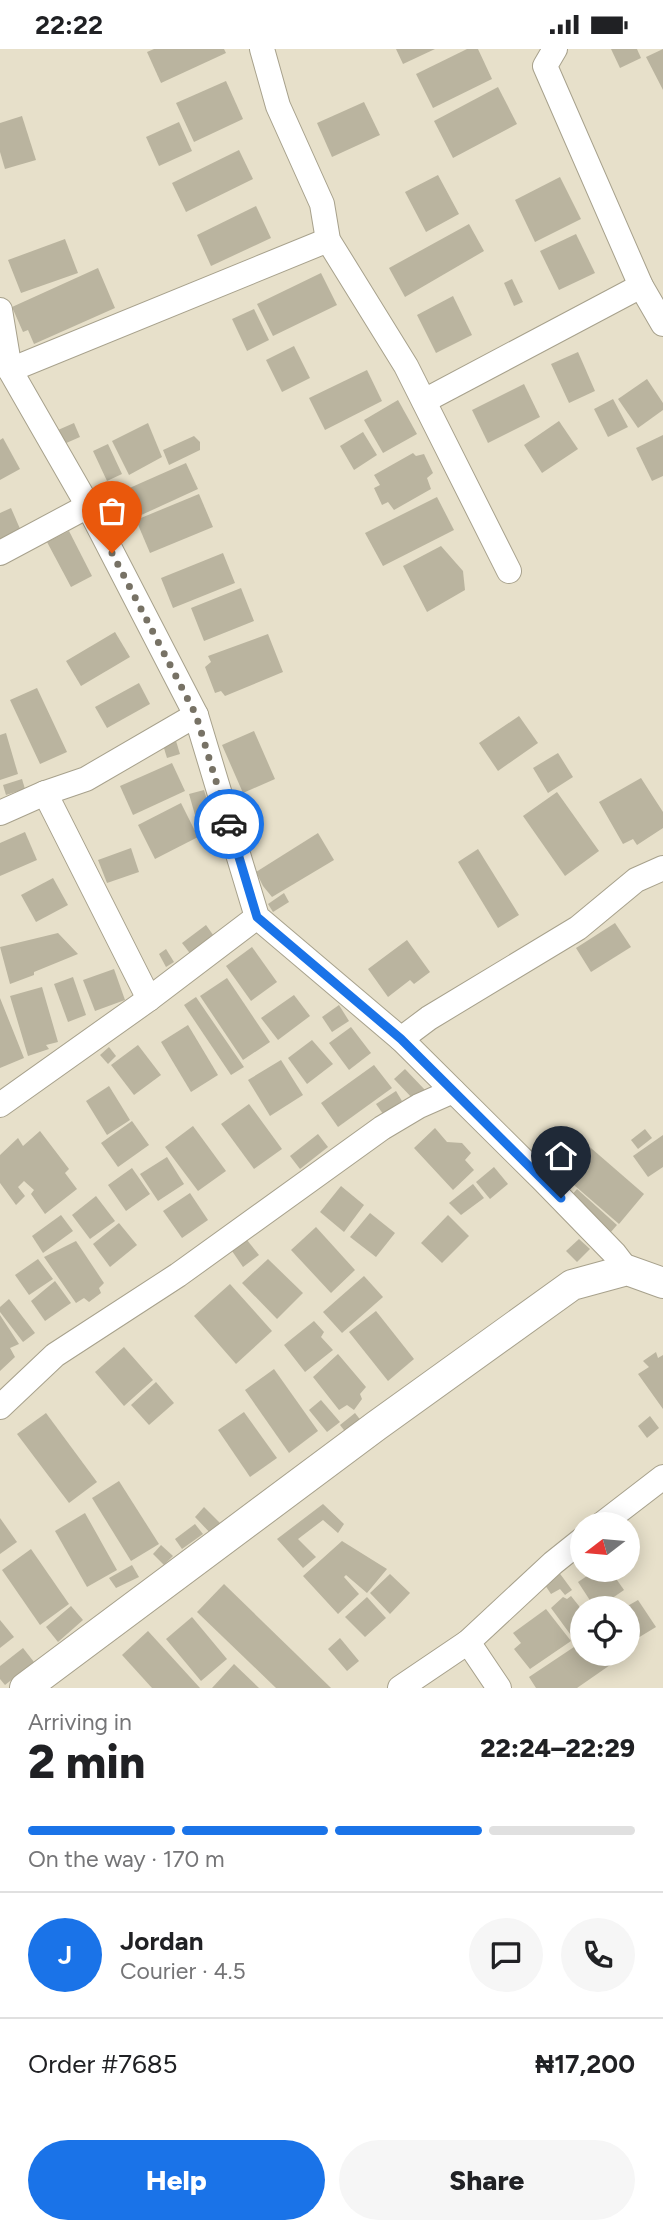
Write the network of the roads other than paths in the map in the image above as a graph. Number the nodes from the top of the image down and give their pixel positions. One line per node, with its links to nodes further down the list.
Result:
1 (262, 49): 3 (street)
2 (555, 49): 4 (street)
3 (328, 240): 7 (street); 8 (street)
4 (641, 286): 6 (street); 8 (street)
5 (0, 310): 7 (street)
6 (663, 324)
7 (10, 370): 9 (street)
8 (424, 401): 11 (street)
9 (88, 506): 10 (street); 12 (street)
10 (0, 553)
11 (509, 571)
12 (196, 715): 13 (street); 16 (street)
13 (45, 793): 14 (street); 17 (street)
14 (0, 813)
15 (663, 868): 18 (street)
16 (257, 917): 17 (street); 18 (street)
17 (149, 999): 20 (street)
18 (401, 1039): 19 (street)
19 (453, 1091): 21 (street); 23 (street)
20 (0, 1105)
21 (627, 1271): 22 (street); 28 (street)
22 (663, 1283)
23 (0, 1407)
24 (663, 1476): 25 (street)
25 (617, 1512)
26 (570, 1549): 27 (street)
27 (468, 1642): 29 (street); 30 (street)
28 (25, 1688)
29 (400, 1688)
30 (499, 1688)

